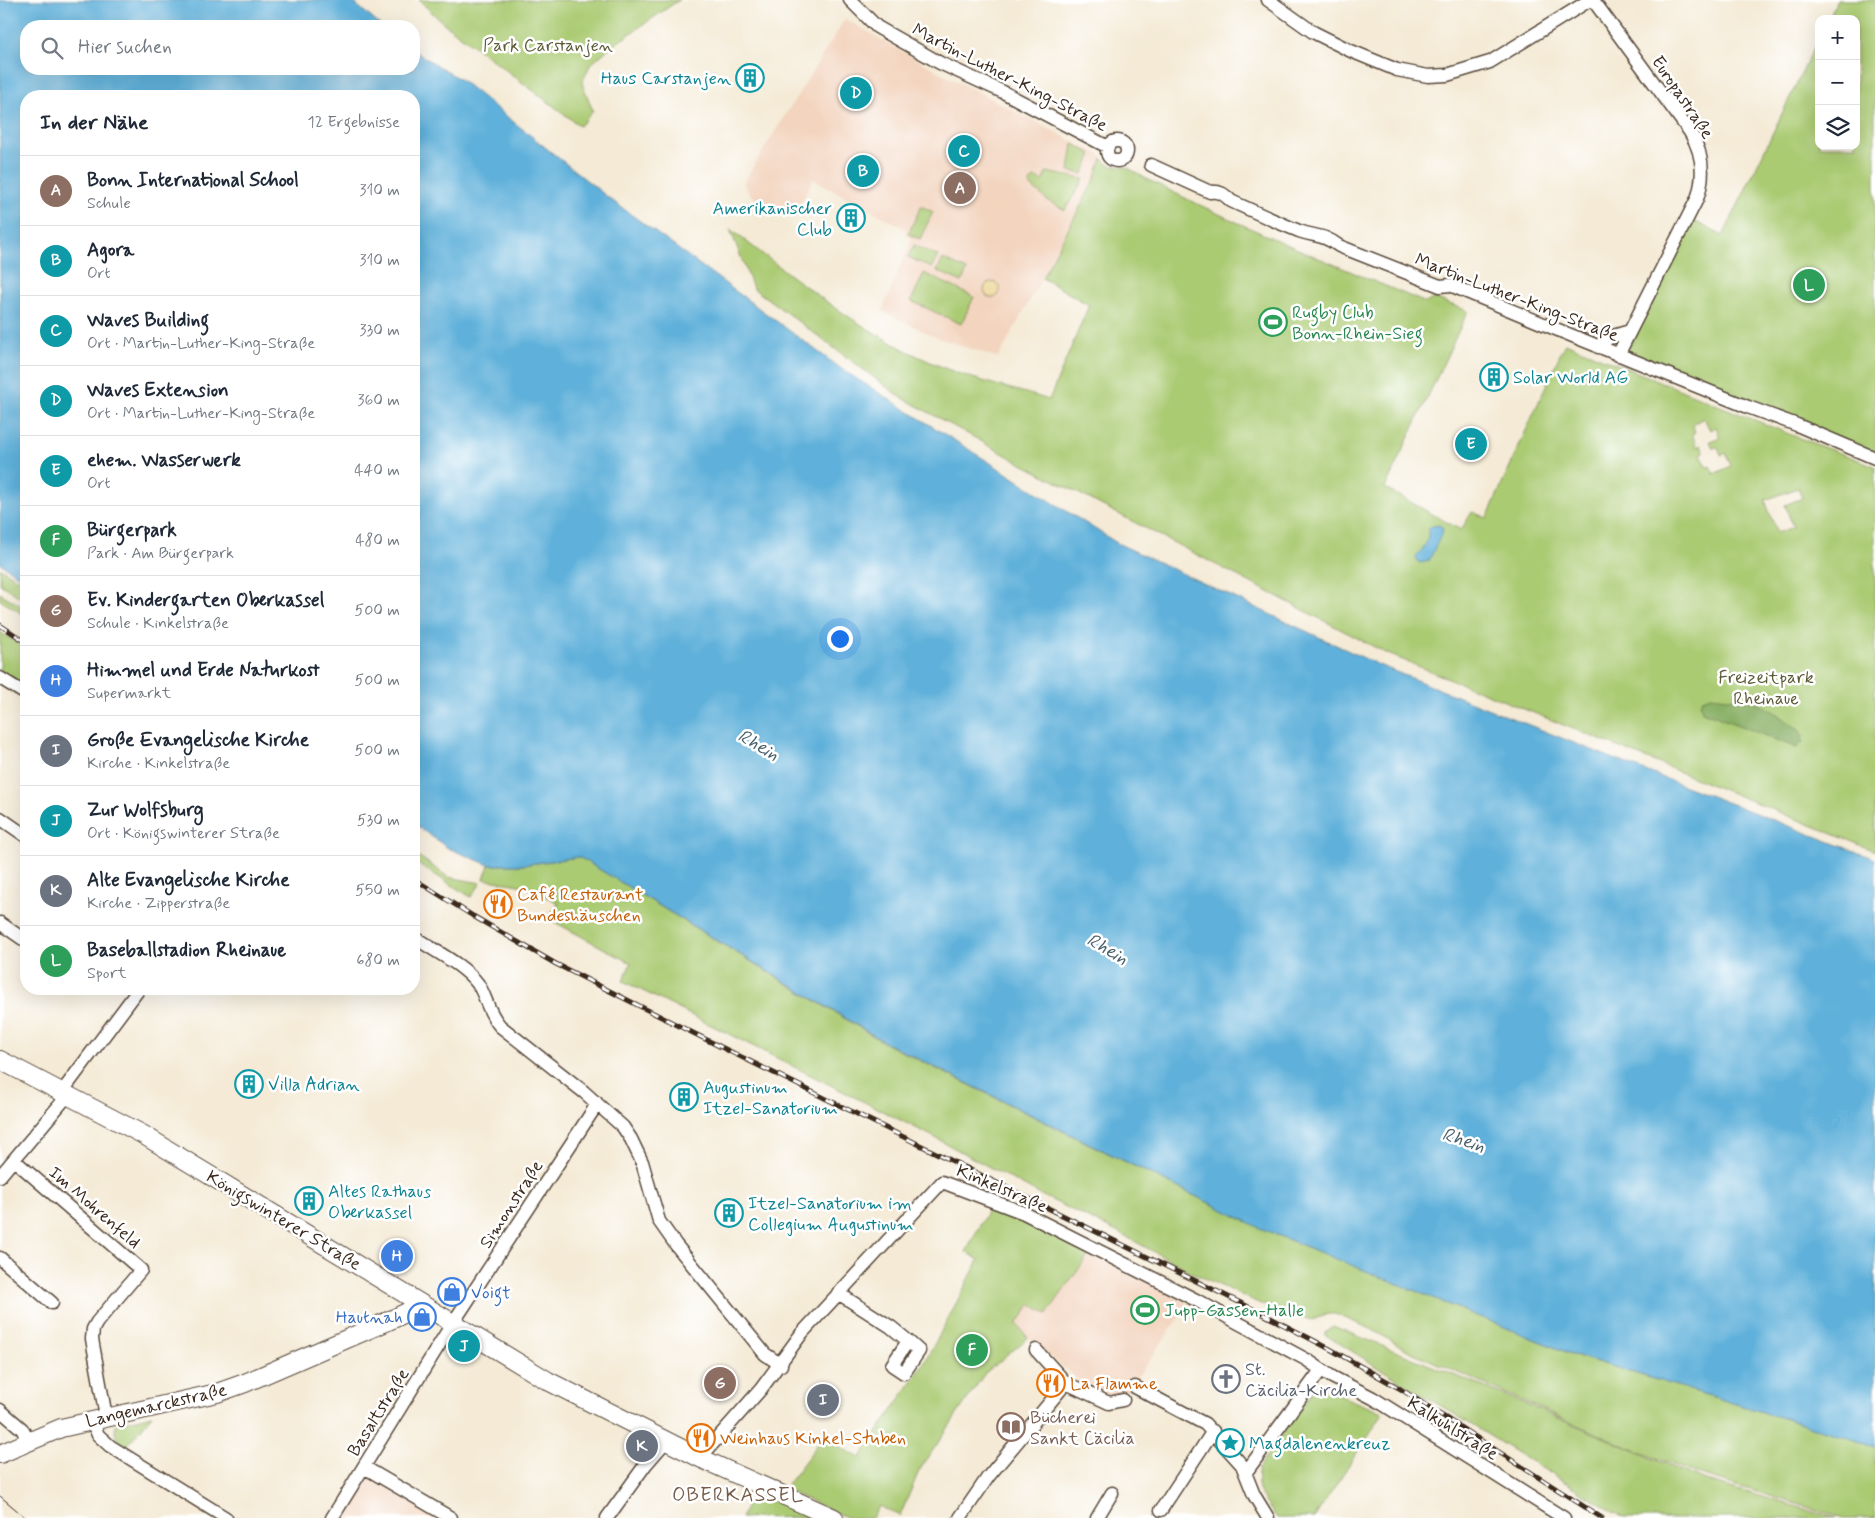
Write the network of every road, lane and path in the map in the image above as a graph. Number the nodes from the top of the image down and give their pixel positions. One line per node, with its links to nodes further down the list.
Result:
1 (850, 0): 4 (street, Martin-Luther-King-Straße)
2 (1268, 0): 3 (street)
3 (1592, 0): 6 (street, Europastraße)
4 (1108, 147)
5 (1151, 164): 7 (street, Martin-Luther-King-Straße)
6 (1630, 331): 7 (street); 8 (street, Europastraße)
7 (1598, 347): 8 (street, Martin-Luther-King-Straße)
8 (1618, 355): 9 (street, Martin-Luther-King-Straße)
9 (1875, 458)
10 (0, 678): 11 (street)
11 (20, 690)
12 (0, 818): 13 (street)
13 (20, 832)
14 (0, 923): 15 (street)
15 (20, 937)
16 (420, 941): 20 (street)
17 (134, 995): 19 (street)
18 (0, 1060): 19 (main road, Königswinterer Straße)
19 (65, 1094): 21 (street); 26 (main road, Königswinterer Straße)
20 (596, 1102): 27 (street, Simonstraße); 30 (street)
21 (14, 1160): 22 (street); 36 (street, Im Mohrenfeld)
22 (0, 1176)
23 (0, 1258): 25 (street)
24 (838, 1293): 28 (street); 30 (street, Kinkelstraße); 31 (street, Kinkelstraße)
25 (52, 1303)
26 (421, 1305): 27 (main road, Königswinterer Straße); 36 (main road, Langemarckstraße)
27 (453, 1324): 38 (main road, Königswinterer Straße); 42 (street, Basaltstraße)
28 (908, 1341)
29 (1036, 1350): 32 (street)
30 (780, 1365): 41 (street, Kinkelstraße)
31 (1322, 1370): 43 (street); 54 (street, Kalkuhlstraße)
32 (1066, 1383): 34 (street); 51 (street)
33 (1135, 1387): 37 (street)
34 (1123, 1400)
35 (0, 1410): 39 (street)
36 (99, 1419): 39 (main road, Langemarckstraße); 46 (street)
37 (1213, 1431): 43 (street); 45 (street)
38 (666, 1441): 41 (main road, Königswinterer Straße); 49 (street)
39 (30, 1442): 40 (main road, Langemarckstraße)
40 (0, 1454)
41 (700, 1458): 50 (main road, Königswinterer Straße)
42 (364, 1467): 47 (street, Basaltstraße); 48 (street)
43 (1246, 1472): 53 (street)
44 (1112, 1494): 52 (street)
45 (1161, 1510)
46 (226, 1518)
47 (332, 1518)
48 (451, 1518)
49 (607, 1518)
50 (834, 1518)
51 (960, 1518)
52 (1097, 1518)
53 (1268, 1518)
54 (1564, 1518)

